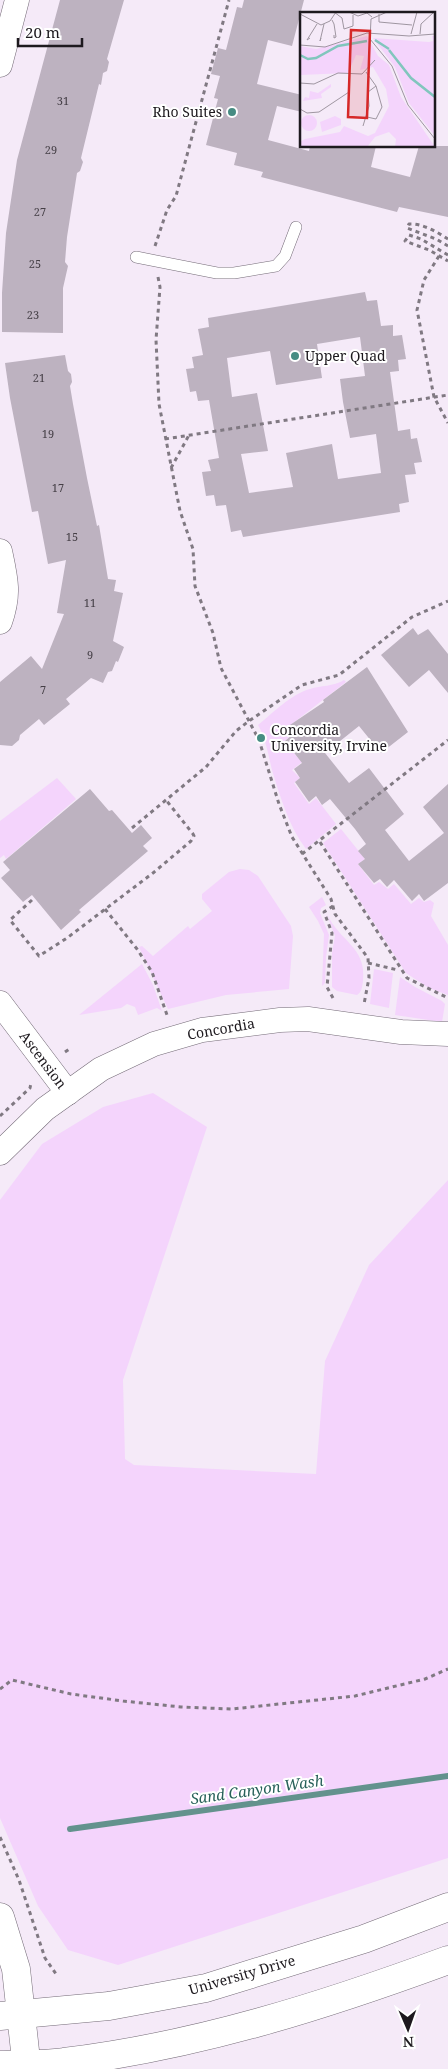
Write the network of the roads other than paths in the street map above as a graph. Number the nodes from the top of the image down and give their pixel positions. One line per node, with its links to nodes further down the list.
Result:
1 (9, 11): 2 (street)
2 (0, 65)
3 (296, 227): 4 (lane)
4 (136, 257)
5 (0, 551): 6 (street)
6 (4, 611)
7 (0, 1003): 9 (street, Ascension)
8 (448, 1034): 9 (street, Concordia)
9 (68, 1093): 10 (street, Concordia)
10 (0, 1153)
11 (448, 1908): 14 (main road, University Drive)
12 (0, 1917): 14 (main road)
13 (448, 1960): 16 (main road)
14 (11, 2015): 16 (main road)
15 (0, 2065): 16 (main road)
16 (27, 2066)

